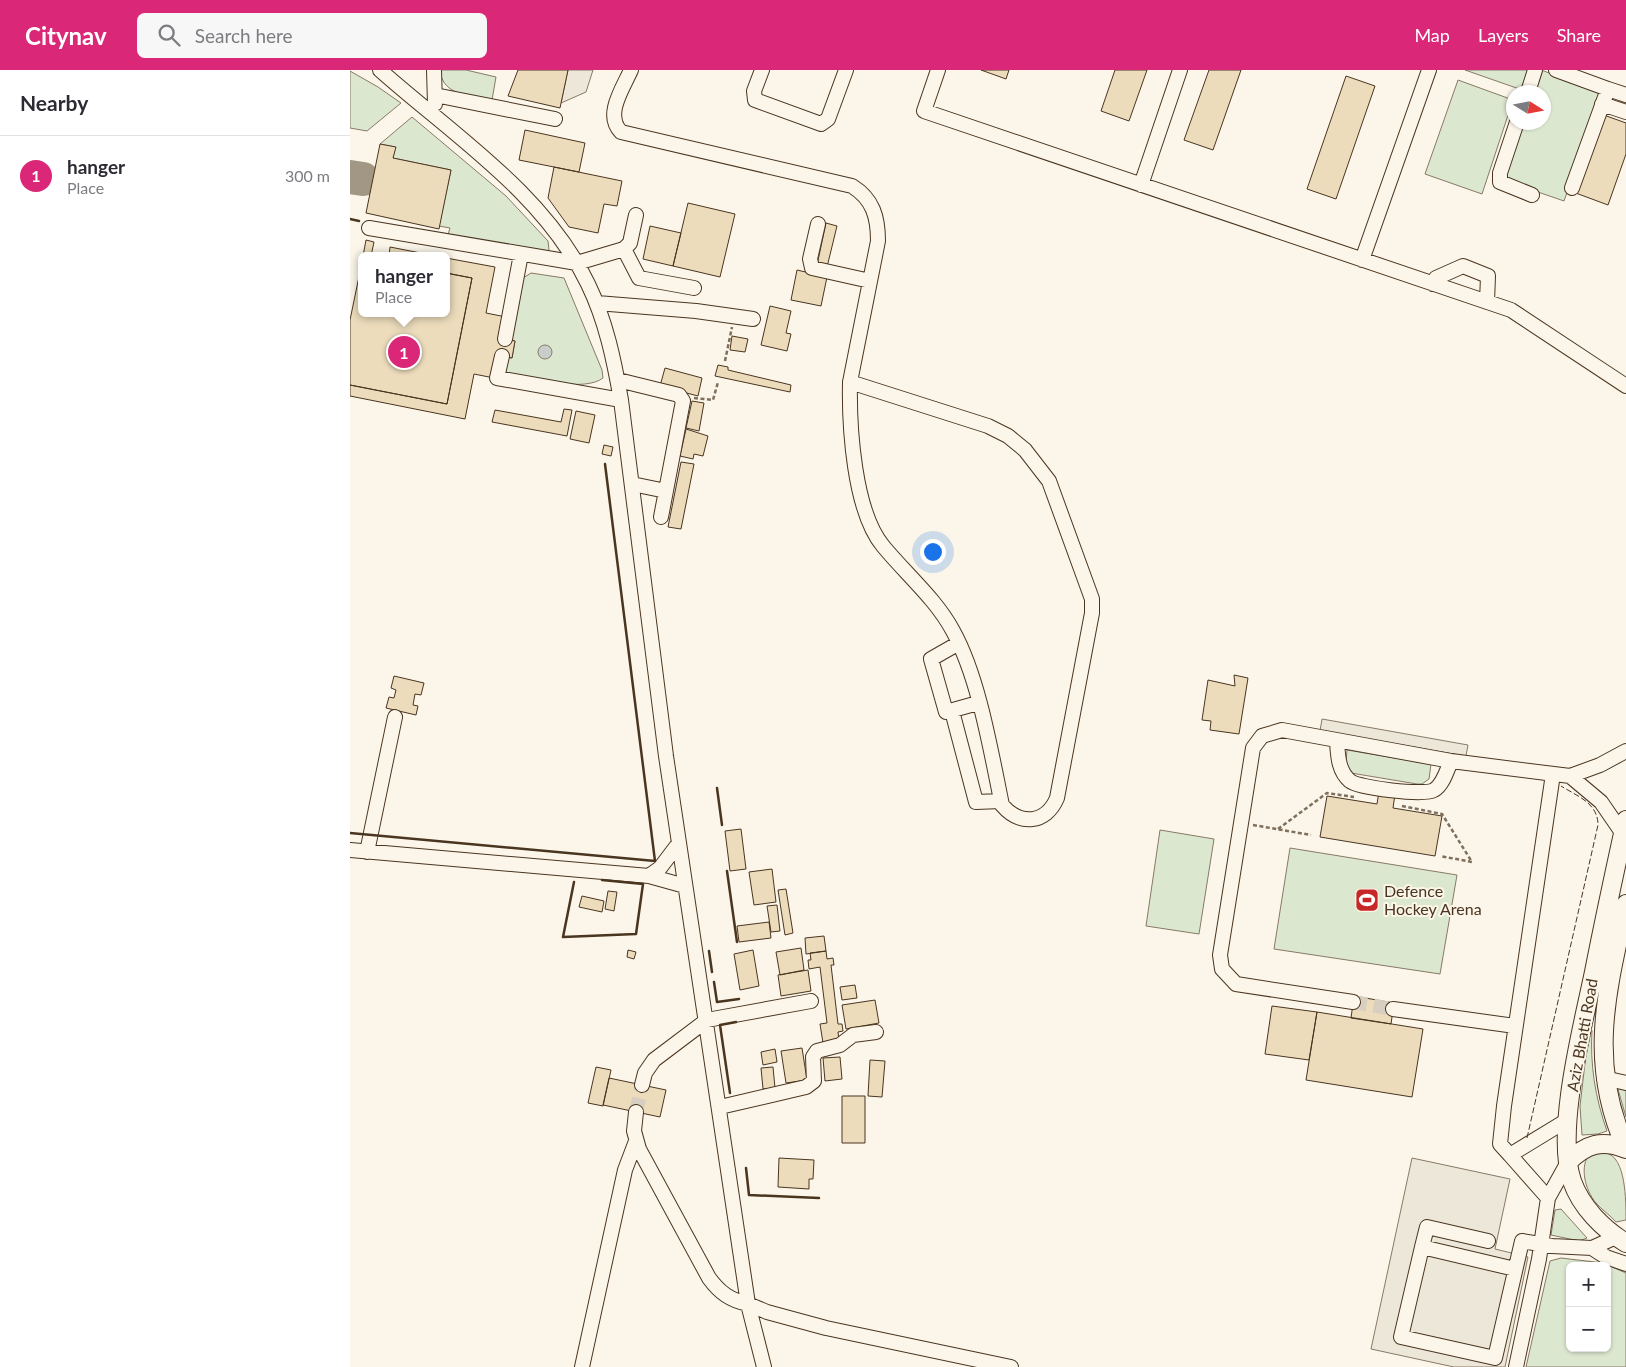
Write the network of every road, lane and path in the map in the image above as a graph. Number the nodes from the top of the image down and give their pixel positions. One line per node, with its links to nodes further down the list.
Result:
1 (380, 70): 17 (street)
2 (434, 70): 13 (street)
3 (631, 70): 30 (street)
4 (762, 70): 5 (street)
5 (846, 70)
6 (938, 70): 20 (street)
7 (1180, 70): 20 (street)
8 (1429, 70): 28 (street)
9 (1536, 70): 11 (street)
10 (1556, 70): 12 (street)
11 (1531, 85)
12 (1608, 88): 14 (street); 15 (street)
13 (435, 95): 17 (street); 18 (street)
14 (1626, 95)
15 (1602, 104): 16 (street); 21 (street)
16 (1626, 112)
17 (436, 117): 29 (street)
18 (555, 119)
19 (1514, 130): 22 (street)
20 (1141, 185): 28 (street)
21 (1572, 188)
22 (1532, 195)
23 (636, 215): 26 (street)
24 (818, 224): 30 (street)
25 (369, 228): 27 (street)
26 (624, 249): 29 (street); 32 (street)
27 (521, 254): 29 (street); 37 (street)
28 (1362, 260): 31 (street)
29 (578, 263): 34 (street)
30 (870, 281): 42 (street)
31 (1434, 284): 33 (street); 33 (street)
32 (694, 288)
33 (1487, 302): 43 (street)
34 (596, 303): 35 (street); 40 (street)
35 (734, 316): 36 (street); 39 (path)
36 (753, 319)
37 (505, 339)
38 (502, 356): 45 (street)
39 (725, 361)
40 (618, 380): 44 (street); 45 (street)
41 (718, 382): 44 (path)
42 (850, 382): 49 (street); 59 (street)
43 (1626, 386)
44 (681, 398): 47 (street)
45 (622, 400): 46 (street)
46 (632, 484): 47 (street); 65 (street)
47 (666, 491): 48 (street)
48 (661, 517)
49 (959, 643): 50 (street); 51 (street)
50 (978, 703): 51 (street); 59 (street)
51 (952, 711): 59 (street)
52 (395, 716): 67 (street)
53 (1337, 742): 55 (street); 55 (street); 61 (street)
54 (1626, 751): 57 (street)
55 (1451, 760): 56 (street)
56 (1553, 774): 57 (street); 77 (street)
57 (1570, 776): 62 (street)
58 (1361, 799): 63 (path)
59 (1002, 800)
60 (1394, 804): 68 (path)
61 (1242, 822): 63 (path); 74 (street)
62 (1624, 827): 84 (main road, Aziz Bhatti Road)
63 (1278, 829): 64 (path)
64 (1311, 835)
65 (679, 843): 69 (street); 70 (street)
66 (350, 850): 67 (street)
67 (367, 852): 69 (street)
68 (1440, 856)
69 (648, 876): 70 (street)
70 (685, 886): 76 (street)
71 (1626, 904): 72 (main road, Aziz Bhatti Road)
72 (1621, 952): 79 (main road, Aziz Bhatti Road)
73 (811, 1001): 76 (street)
74 (1353, 1002)
75 (1393, 1009): 77 (street)
76 (707, 1020): 81 (street); 82 (street)
77 (1515, 1026): 87 (street)
78 (876, 1032): 82 (street)
79 (1604, 1078): 80 (street); 86 (main road, Aziz Bhatti Road)
80 (1626, 1083)
81 (642, 1085)
82 (720, 1107): 97 (street)
83 (636, 1112): 85 (street)
84 (1568, 1119): 87 (street); 88 (main road, Aziz Bhatti Road)
85 (636, 1142): 97 (street); 98 (street)
86 (1626, 1148): 88 (main road)
87 (1510, 1155): 89 (street)
88 (1568, 1162): 89 (street); 90 (main road, Aziz Bhatti Road)
89 (1548, 1198): 92 (street)
90 (1623, 1237): 94 (street)
91 (1488, 1241): 93 (street)
92 (1542, 1245): 94 (street); 96 (street); 101 (street)
93 (1422, 1247): 96 (street); 96 (street)
94 (1592, 1248): 95 (street)
95 (1626, 1264)
96 (1515, 1269)
97 (748, 1304): 99 (street); 100 (street)
98 (582, 1367)
99 (764, 1367)
100 (1011, 1367)
101 (1516, 1367)

